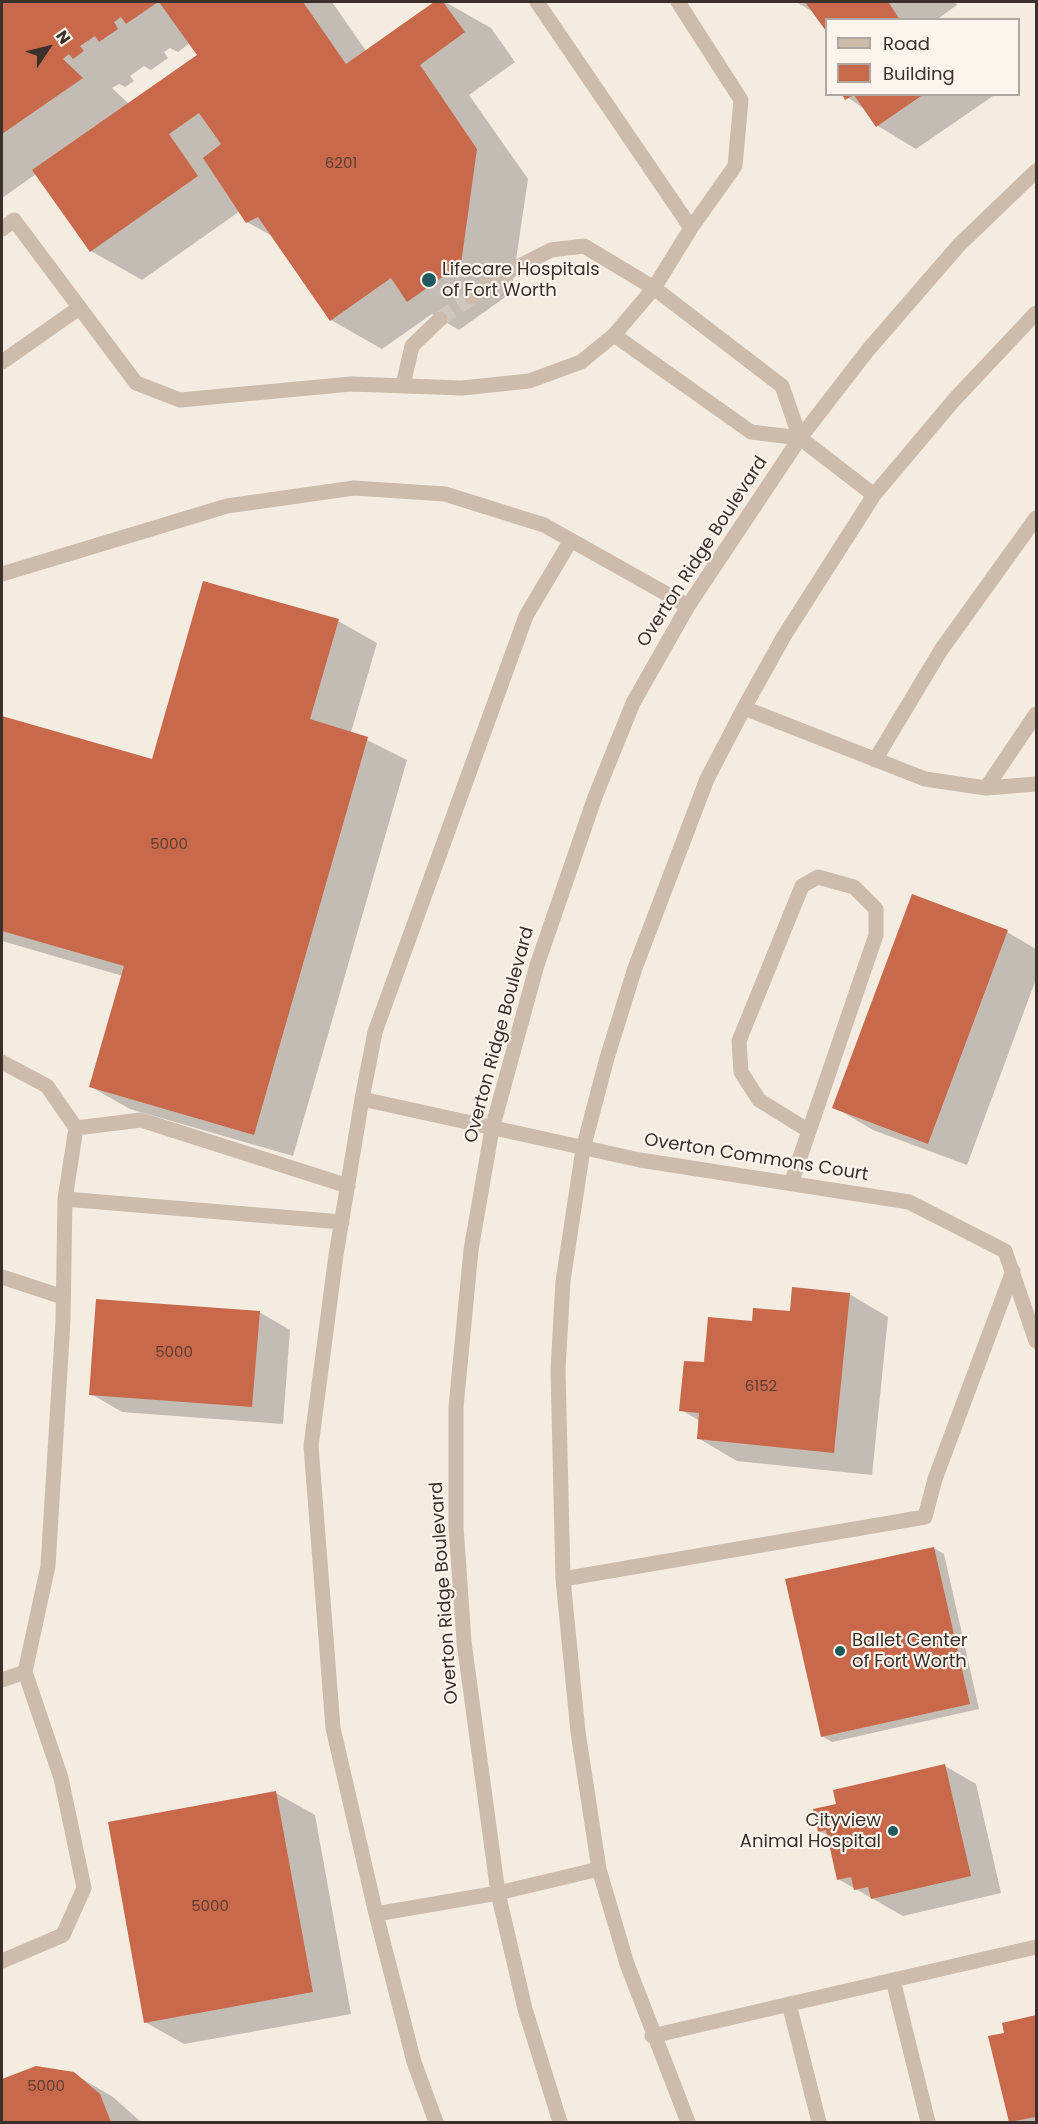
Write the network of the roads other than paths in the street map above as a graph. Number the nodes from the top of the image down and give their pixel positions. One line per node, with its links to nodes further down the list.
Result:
1 (537, 2): 4 (street)
2 (678, 2): 4 (street)
3 (1036, 171): 14 (street, Overton Ridge Boulevard)
4 (691, 228): 6 (street)
5 (2, 229): 8 (street)
6 (654, 288): 7 (street); 11 (street); 14 (street)
7 (472, 297)
8 (80, 308): 12 (street); 13 (street)
9 (1036, 313): 15 (street)
10 (440, 319): 13 (street)
11 (614, 335): 13 (street); 14 (street)
12 (2, 362)
13 (403, 385)
14 (800, 438): 15 (street); 19 (street, Overton Ridge Boulevard)
15 (874, 495): 20 (street)
16 (1036, 518): 22 (street)
17 (571, 540): 18 (street); 19 (street); 26 (street)
18 (2, 574)
19 (688, 606): 28 (street, Overton Ridge Boulevard)
20 (744, 708): 22 (street); 30 (street)
21 (1036, 714): 24 (street)
22 (875, 760): 24 (street)
23 (1036, 784): 24 (street)
24 (986, 788)
25 (2, 1062): 27 (street)
26 (362, 1099): 28 (street, Overton Commons Court); 32 (street)
27 (76, 1128): 32 (street); 33 (street)
28 (492, 1129): 30 (street, Overton Commons Court); 43 (street, Overton Ridge Boulevard)
29 (809, 1131): 29 (street); 31 (street)
30 (583, 1149): 31 (street, Overton Commons Court); 39 (street)
31 (791, 1184): 35 (street, Overton Commons Court)
32 (348, 1186): 34 (street)
33 (65, 1199): 34 (street); 37 (street)
34 (342, 1222): 44 (street)
35 (1013, 1271): 38 (street); 39 (street)
36 (2, 1277): 37 (street)
37 (63, 1297): 40 (street)
38 (1036, 1341)
39 (563, 1579): 42 (street)
40 (25, 1672): 41 (street); 46 (street)
41 (2, 1680)
42 (599, 1869): 43 (street); 49 (street)
43 (498, 1893): 44 (street); 51 (street, Overton Ridge Boulevard)
44 (376, 1914): 50 (street)
45 (1036, 1947): 47 (street)
46 (2, 1961)
47 (893, 1980): 48 (street); 54 (street)
48 (789, 2004): 49 (street); 53 (street)
49 (652, 2036): 52 (street)
50 (436, 2122)
51 (560, 2122)
52 (688, 2122)
53 (819, 2122)
54 (927, 2122)

